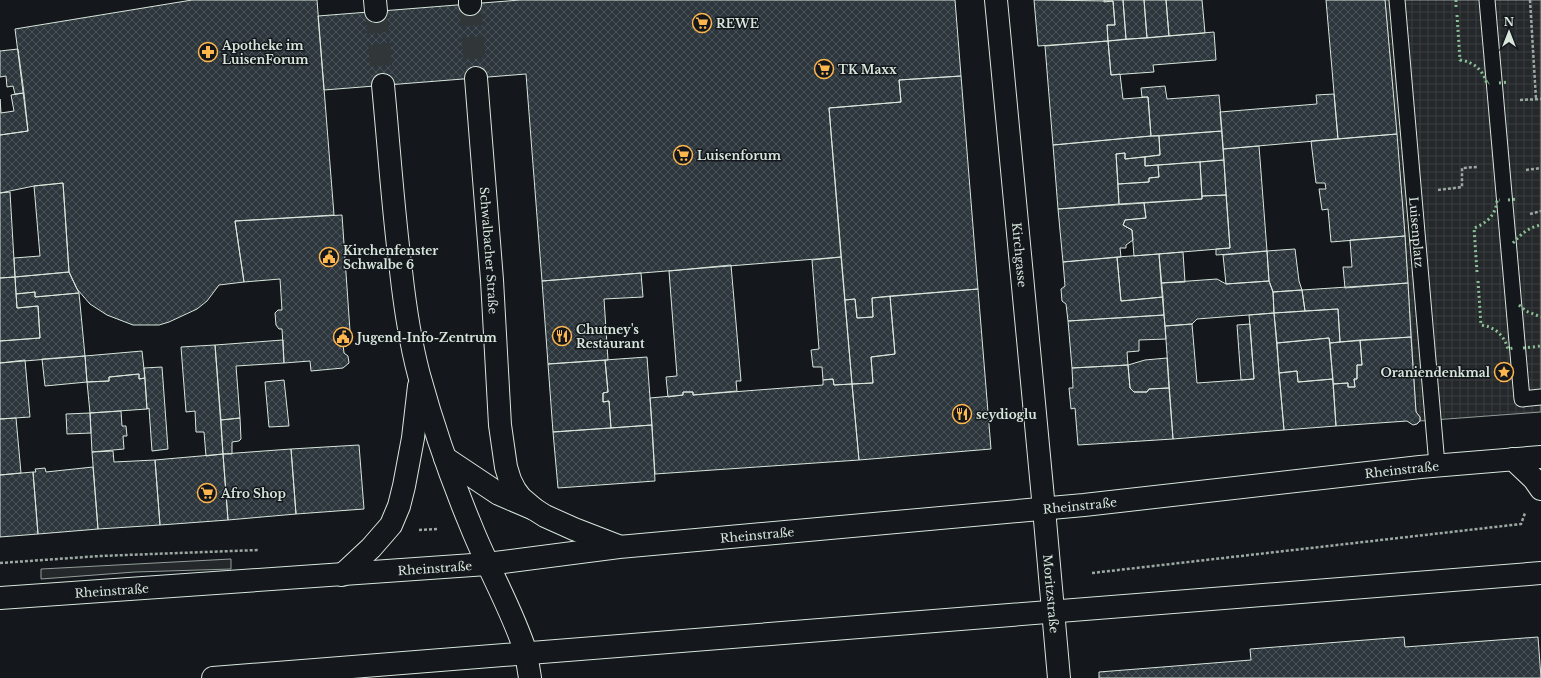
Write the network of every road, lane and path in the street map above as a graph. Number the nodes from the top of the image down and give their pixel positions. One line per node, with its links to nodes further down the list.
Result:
1 (996, 0): 18 (main road, Kirchgasse)
2 (1397, 0): 15 (lane, Luisenplatz)
3 (1487, 0): 11 (lane)
4 (1530, 0): 7 (path)
5 (476, 78): 17 (main road, Schwalbacher Straße)
6 (383, 85): 10 (main road)
7 (1536, 99)
8 (1462, 168): 9 (path)
9 (1462, 187)
10 (420, 377): 13 (main road); 26 (main road)
11 (1541, 397)
12 (1541, 457): 14 (main road, Rheinstraße)
13 (445, 458): 17 (main road, Schwalbacher Straße); 23 (main road)
14 (1513, 459): 15 (main road, Rheinstraße); 16 (main road)
15 (1437, 465): 18 (main road, Rheinstraße)
16 (1541, 488)
17 (534, 509): 20 (main road, Schwalbacher Straße)
18 (1044, 509): 20 (main road, Rheinstraße); 28 (main road, Moritzstraße)
19 (1525, 513): 24 (path)
20 (620, 546): 23 (main road, Rheinstraße)
21 (259, 550): 22 (path)
22 (0, 563)
23 (487, 564): 26 (main road, Rheinstraße); 29 (main road)
24 (1092, 573)
25 (1541, 573): 28 (main road)
26 (342, 575): 27 (main road, Rheinstraße)
27 (0, 598)
28 (1053, 612): 29 (main road); 32 (main road, Moritzstraße)
29 (526, 653): 30 (main road); 31 (main road)
30 (213, 678)
31 (530, 678)
32 (1059, 678)

